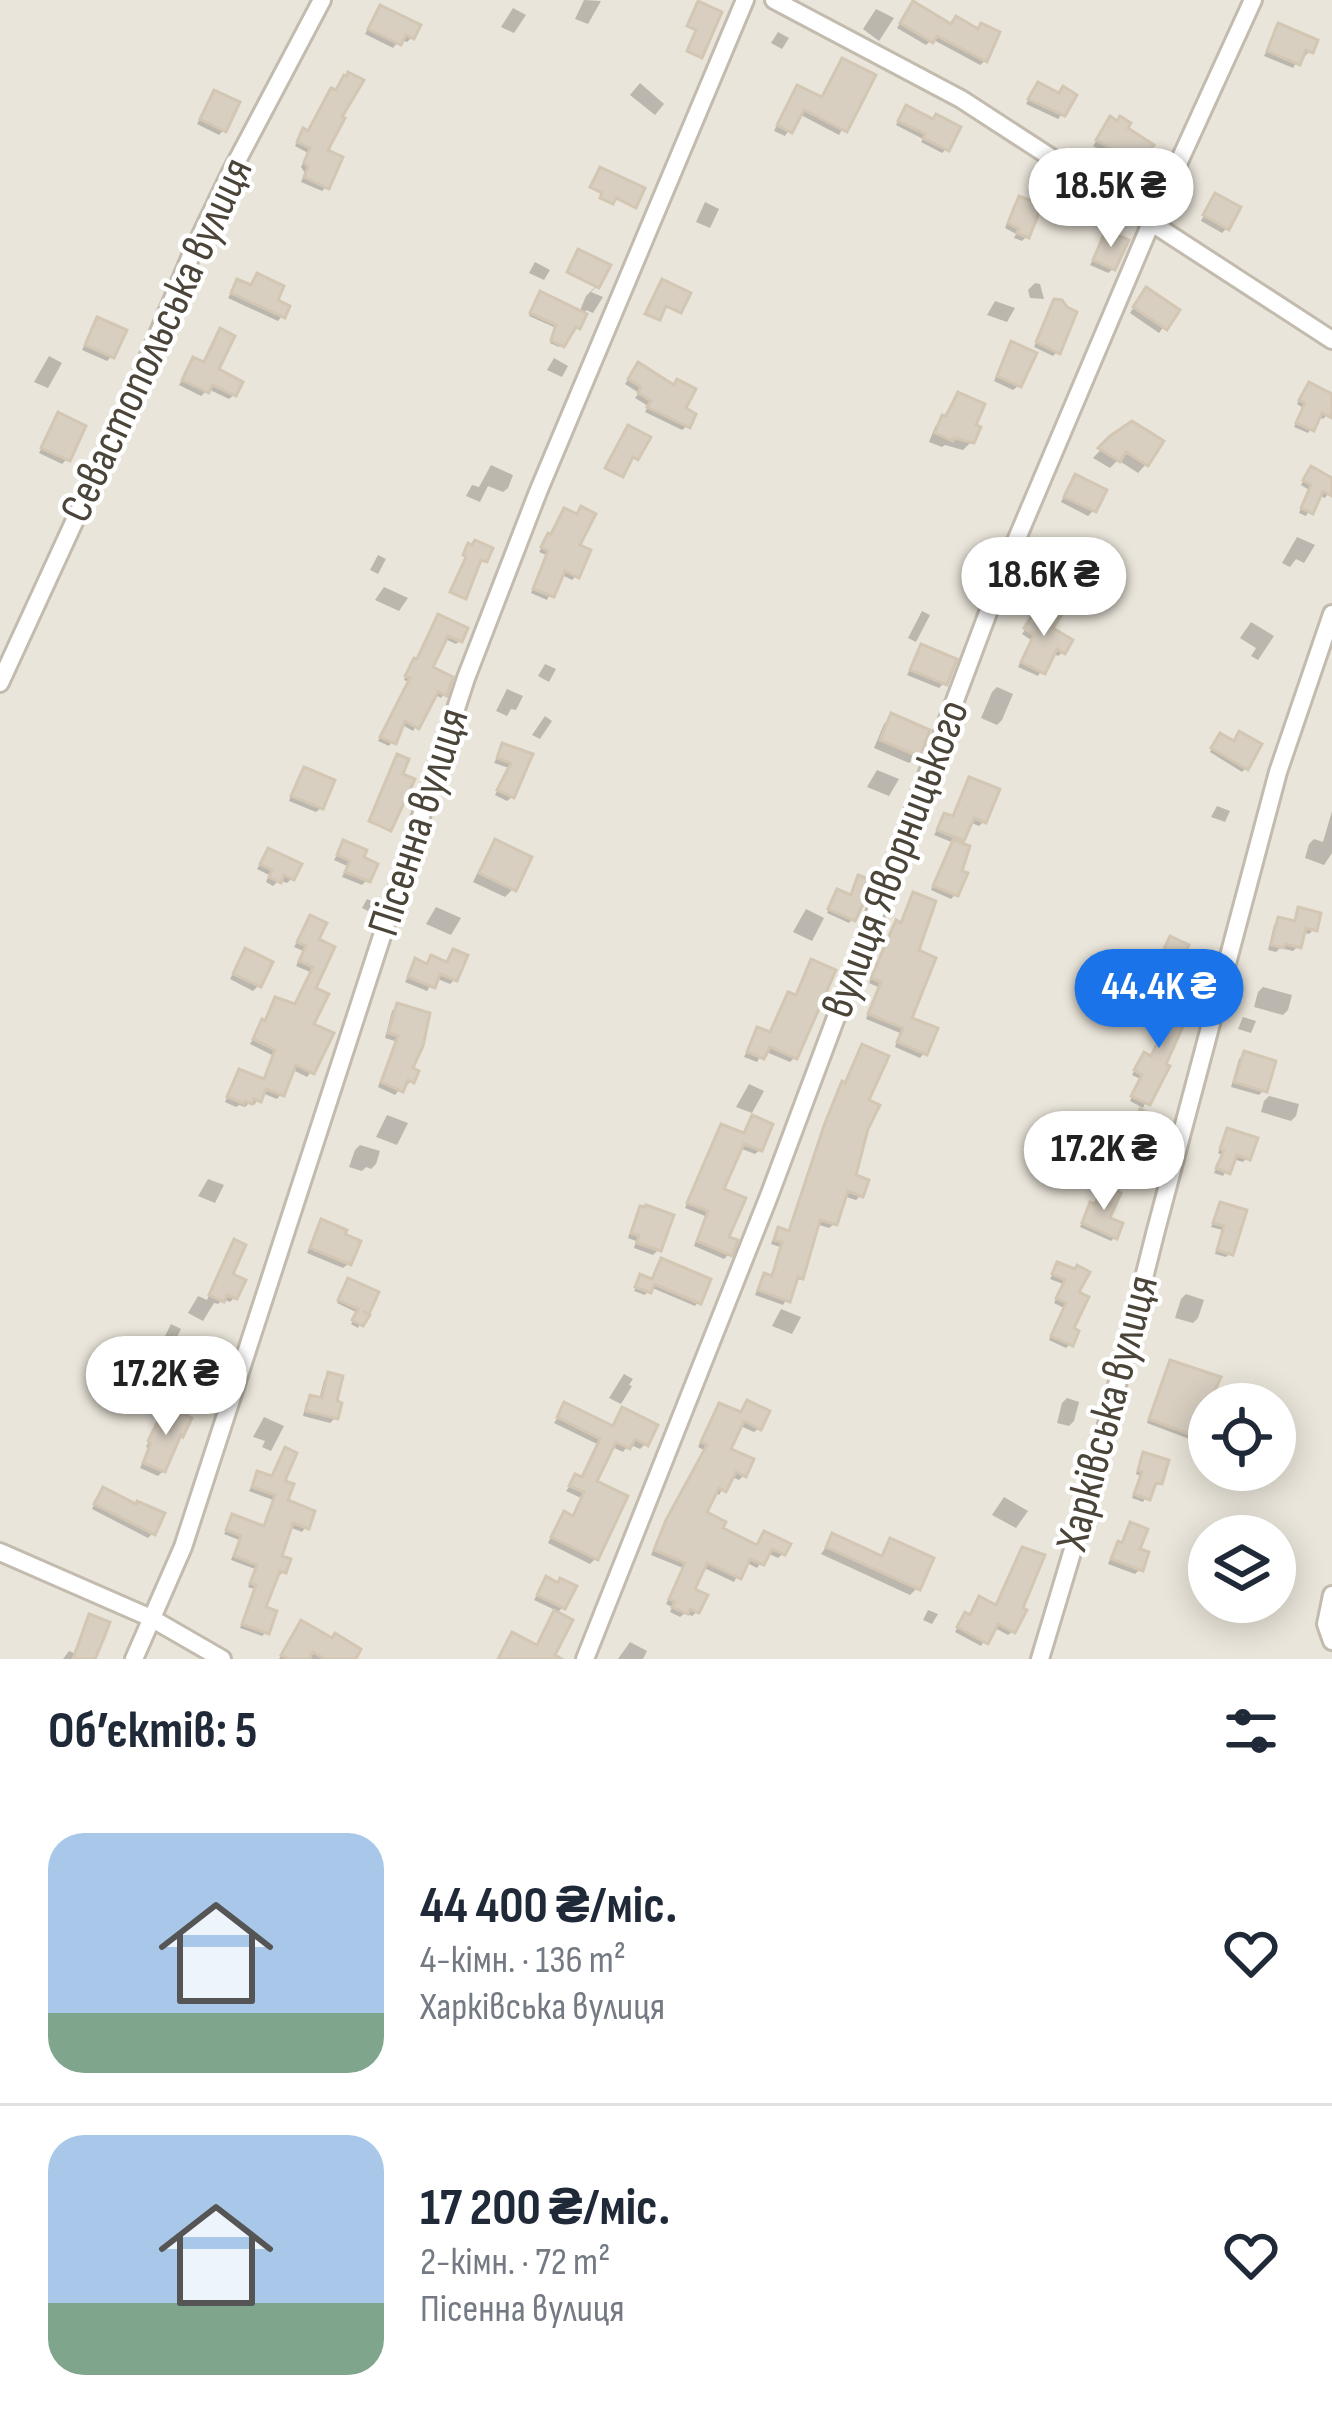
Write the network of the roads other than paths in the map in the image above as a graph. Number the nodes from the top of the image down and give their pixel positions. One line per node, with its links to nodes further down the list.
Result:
1 (322, 0): 8 (street, Севастопольська вулиця)
2 (745, 0): 11 (street, Пісенна вулиця)
3 (774, 0): 5 (street)
4 (1253, 0): 5 (street, вулиця Яворницького)
5 (1151, 223): 6 (street); 15 (street, вулиця Яворницького)
6 (1332, 340)
7 (1332, 614): 16 (street, Харківська вулиця)
8 (0, 683)
9 (0, 1552): 11 (street)
10 (1332, 1595): 12 (street)
11 (151, 1618): 13 (street, Пісенна вулиця); 14 (street)
12 (1332, 1641)
13 (134, 1659)
14 (222, 1659)
15 (586, 1659)
16 (1040, 1659)

